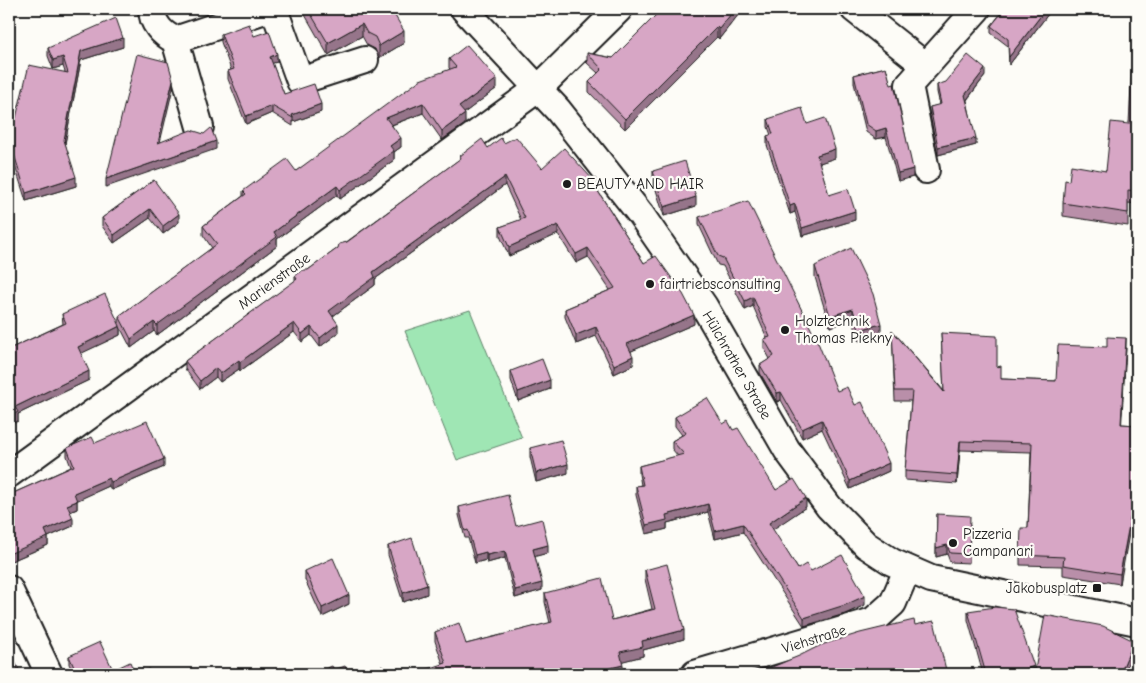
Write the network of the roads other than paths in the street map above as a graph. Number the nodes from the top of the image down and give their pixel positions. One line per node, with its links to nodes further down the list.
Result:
1 (268, 9): 8 (street)
2 (274, 9): 9 (street)
3 (464, 9): 11 (street, Hülchrather Straße)
4 (619, 9): 11 (street, Marienstraße)
5 (854, 9): 10 (street)
6 (977, 9): 10 (street)
7 (147, 10): 8 (street)
8 (175, 40): 12 (street)
9 (365, 60)
10 (926, 66): 13 (street)
11 (539, 88): 14 (street, Marienstraße); 15 (street, Hülchrather Straße)
12 (200, 127)
13 (926, 170)
14 (9, 474)
15 (907, 570): 17 (street); 19 (street, Viehstraße)
16 (9, 589): 18 (street)
17 (1137, 622)
18 (49, 674)
19 (695, 674)

